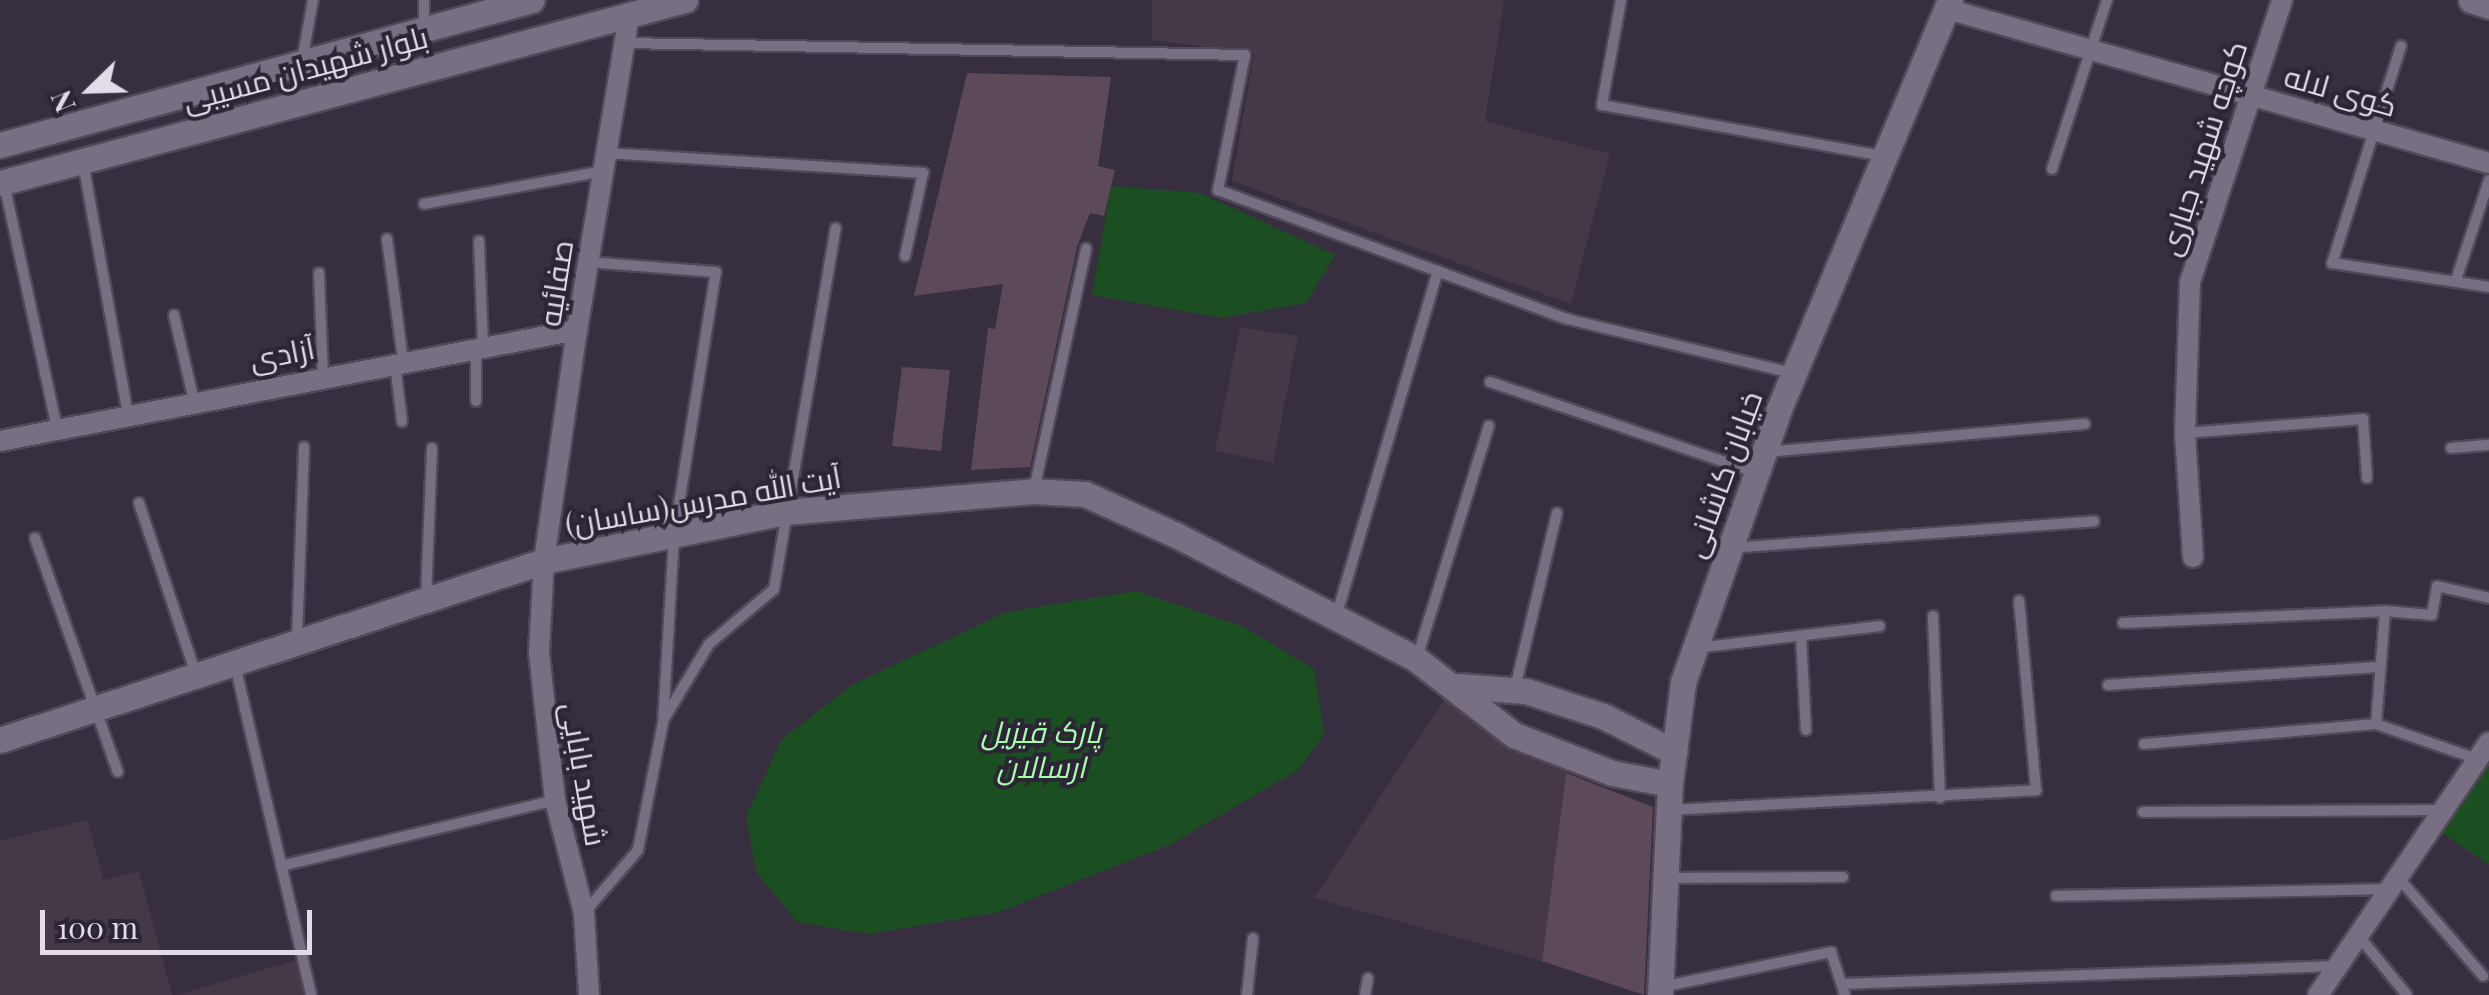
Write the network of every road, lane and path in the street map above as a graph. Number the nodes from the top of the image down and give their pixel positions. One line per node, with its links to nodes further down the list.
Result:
1 (313, 0): 16 (lane)
2 (424, 0): 12 (lane)
3 (532, 0): 12 (street, بلوار شهیدان مسیبی)
4 (685, 0): 11 (street, بلوار شهیدان مسیبی)
5 (1621, 0): 20 (lane)
6 (2107, 0): 15 (lane)
7 (2282, 0): 17 (street, کوچه شهید جباری)
8 (2471, 0): 10 (street)
9 (1948, 4): 15 (street, کوی لاله); 20 (street, خیابان کاشانی)
10 (2489, 6)
11 (629, 15): 13 (street, صفائیه); 21 (street, بلوار شهیدان مسیبی)
12 (424, 29): 16 (street, بلوار شهیدان مسیبی)
13 (625, 43): 22 (street, صفائیه); 34 (lane)
14 (2401, 46): 18 (lane)
15 (2091, 50): 17 (street, کوی لاله); 24 (lane)
16 (302, 62): 19 (street, بلوار شهیدان مسیبی)
17 (2253, 96): 18 (street, کوی لاله); 52 (street, کوچه شهید جباری)
18 (2375, 130): 23 (street, کوی لاله); 36 (lane)
19 (0, 145)
20 (1883, 156): 42 (street, خیابان کاشانی)
21 (83, 161): 26 (street, بلوار شهیدان مسیبی); 47 (lane)
22 (605, 162): 27 (lane); 32 (lane); 33 (street, صفائیه)
23 (2489, 163)
24 (2052, 169)
25 (2489, 180): 36 (lane)
26 (2, 183): 51 (lane)
27 (424, 204)
28 (836, 228): 62 (lane)
29 (387, 239): 41 (lane)
30 (479, 240): 40 (lane)
31 (1086, 250): 60 (lane)
32 (905, 256)
33 (588, 262): 39 (street, صفائیه); 65 (lane)
34 (1438, 271): 42 (lane); 75 (lane)
35 (319, 274): 43 (lane)
36 (2456, 280): 37 (lane)
37 (2489, 287)
38 (174, 314): 45 (lane)
39 (577, 330): 40 (street, آزادی); 69 (street, صفائیه)
40 (480, 347): 41 (street, آزادی); 46 (lane)
41 (399, 362): 43 (street, آزادی); 48 (lane)
42 (1793, 374): 58 (street, خیابان کاشانی)
43 (323, 376): 45 (street, آزادی)
44 (1490, 382): 58 (lane)
45 (194, 401): 47 (street, آزادی)
46 (476, 401)
47 (128, 415): 51 (street, آزادی)
48 (402, 422)
49 (2085, 424): 58 (lane)
50 (1489, 426): 81 (lane)
51 (57, 429): 53 (street, آزادی)
52 (2184, 433): 59 (lane); 68 (street, کوچه شهید جباری)
53 (0, 441)
54 (2489, 444): 57 (lane)
55 (304, 447): 79 (lane)
56 (432, 448): 71 (lane)
57 (2451, 448)
58 (1760, 462): 67 (street, خیابان کاشانی)
59 (2367, 478)
60 (1034, 491): 62 (street, آیت الله مدرس(ساسان)); 75 (street, آیت الله مدرس(ساسان))
61 (139, 504): 84 (lane)
62 (785, 512): 65 (street, آیت الله مدرس(ساسان)); 89 (lane)
63 (1557, 513): 87 (lane)
64 (2094, 521): 67 (lane)
65 (674, 536): 69 (street, آیت الله مدرس(ساسان)); 89 (lane)
66 (35, 538): 88 (lane)
67 (1729, 548): 80 (street, خیابان کاشانی)
68 (2193, 557)
69 (544, 561): 71 (street, آیت الله مدرس(ساسان)); 99 (street, شهید بابایی)
70 (2489, 598): 73 (lane)
71 (426, 599): 79 (street, آیت الله مدرس(ساسان))
72 (2019, 601): 98 (lane)
73 (2385, 611): 76 (lane); 83 (lane)
74 (1933, 616): 98 (lane)
75 (1336, 618): 81 (street, آیت الله مدرس(ساسان))
76 (2123, 623)
77 (1880, 626): 78 (lane)
78 (1801, 636): 80 (lane); 91 (lane)
79 (297, 640): 82 (street, آیت الله مدرس(ساسان))
80 (1695, 648): 95 (street, خیابان کاشانی)
81 (1416, 659): 86 (street, آیت الله مدرس(ساسان))
82 (234, 660): 84 (street, آیت الله مدرس(ساسان)); 103 (lane)
83 (2380, 667): 85 (lane); 90 (lane)
84 (195, 671): 88 (street, آیت الله مدرس(ساسان))
85 (2108, 685)
86 (1458, 686): 87 (street, آیت الله مدرس(ساسان)); 97 (street, آیت الله مدرس(ساسان))
87 (1515, 689): 95 (street, آیت الله مدرس(ساسان))
88 (94, 708): 92 (street, آیت الله مدرس(ساسان)); 96 (lane)
89 (663, 722): 108 (lane)
90 (2376, 724): 93 (lane); 94 (lane)
91 (1806, 730)
92 (0, 740)
93 (2144, 744)
94 (2483, 751): 101 (street)
95 (1674, 752): 97 (street, خیابان کاشانی)
96 (118, 772)
97 (1670, 784): 100 (street, خیابان کاشانی)
98 (1940, 798): 100 (lane)
99 (555, 800): 103 (lane); 108 (street, شهید بابایی)
100 (1669, 810): 105 (street, خیابان کاشانی)
101 (2442, 810): 102 (lane); 106 (street)
102 (2143, 812)
103 (282, 866): 116 (lane)
104 (1843, 877): 105 (lane)
105 (1665, 878): 115 (street, خیابان کاشانی)
106 (2393, 882): 107 (lane); 109 (street); 112 (lane)
107 (2056, 896)
108 (584, 913): 117 (street, شهید بابایی)
109 (2358, 935): 111 (street); 121 (lane)
110 (1253, 938): 118 (lane)
111 (2337, 966): 114 (lane); 120 (street)
112 (2483, 976)
113 (1368, 978): 119 (lane)
114 (1844, 990): 115 (lane)
115 (1660, 991)
116 (311, 995)
117 (590, 995)
118 (1247, 995)
119 (1366, 995)
120 (2318, 995)
121 (2407, 995)

